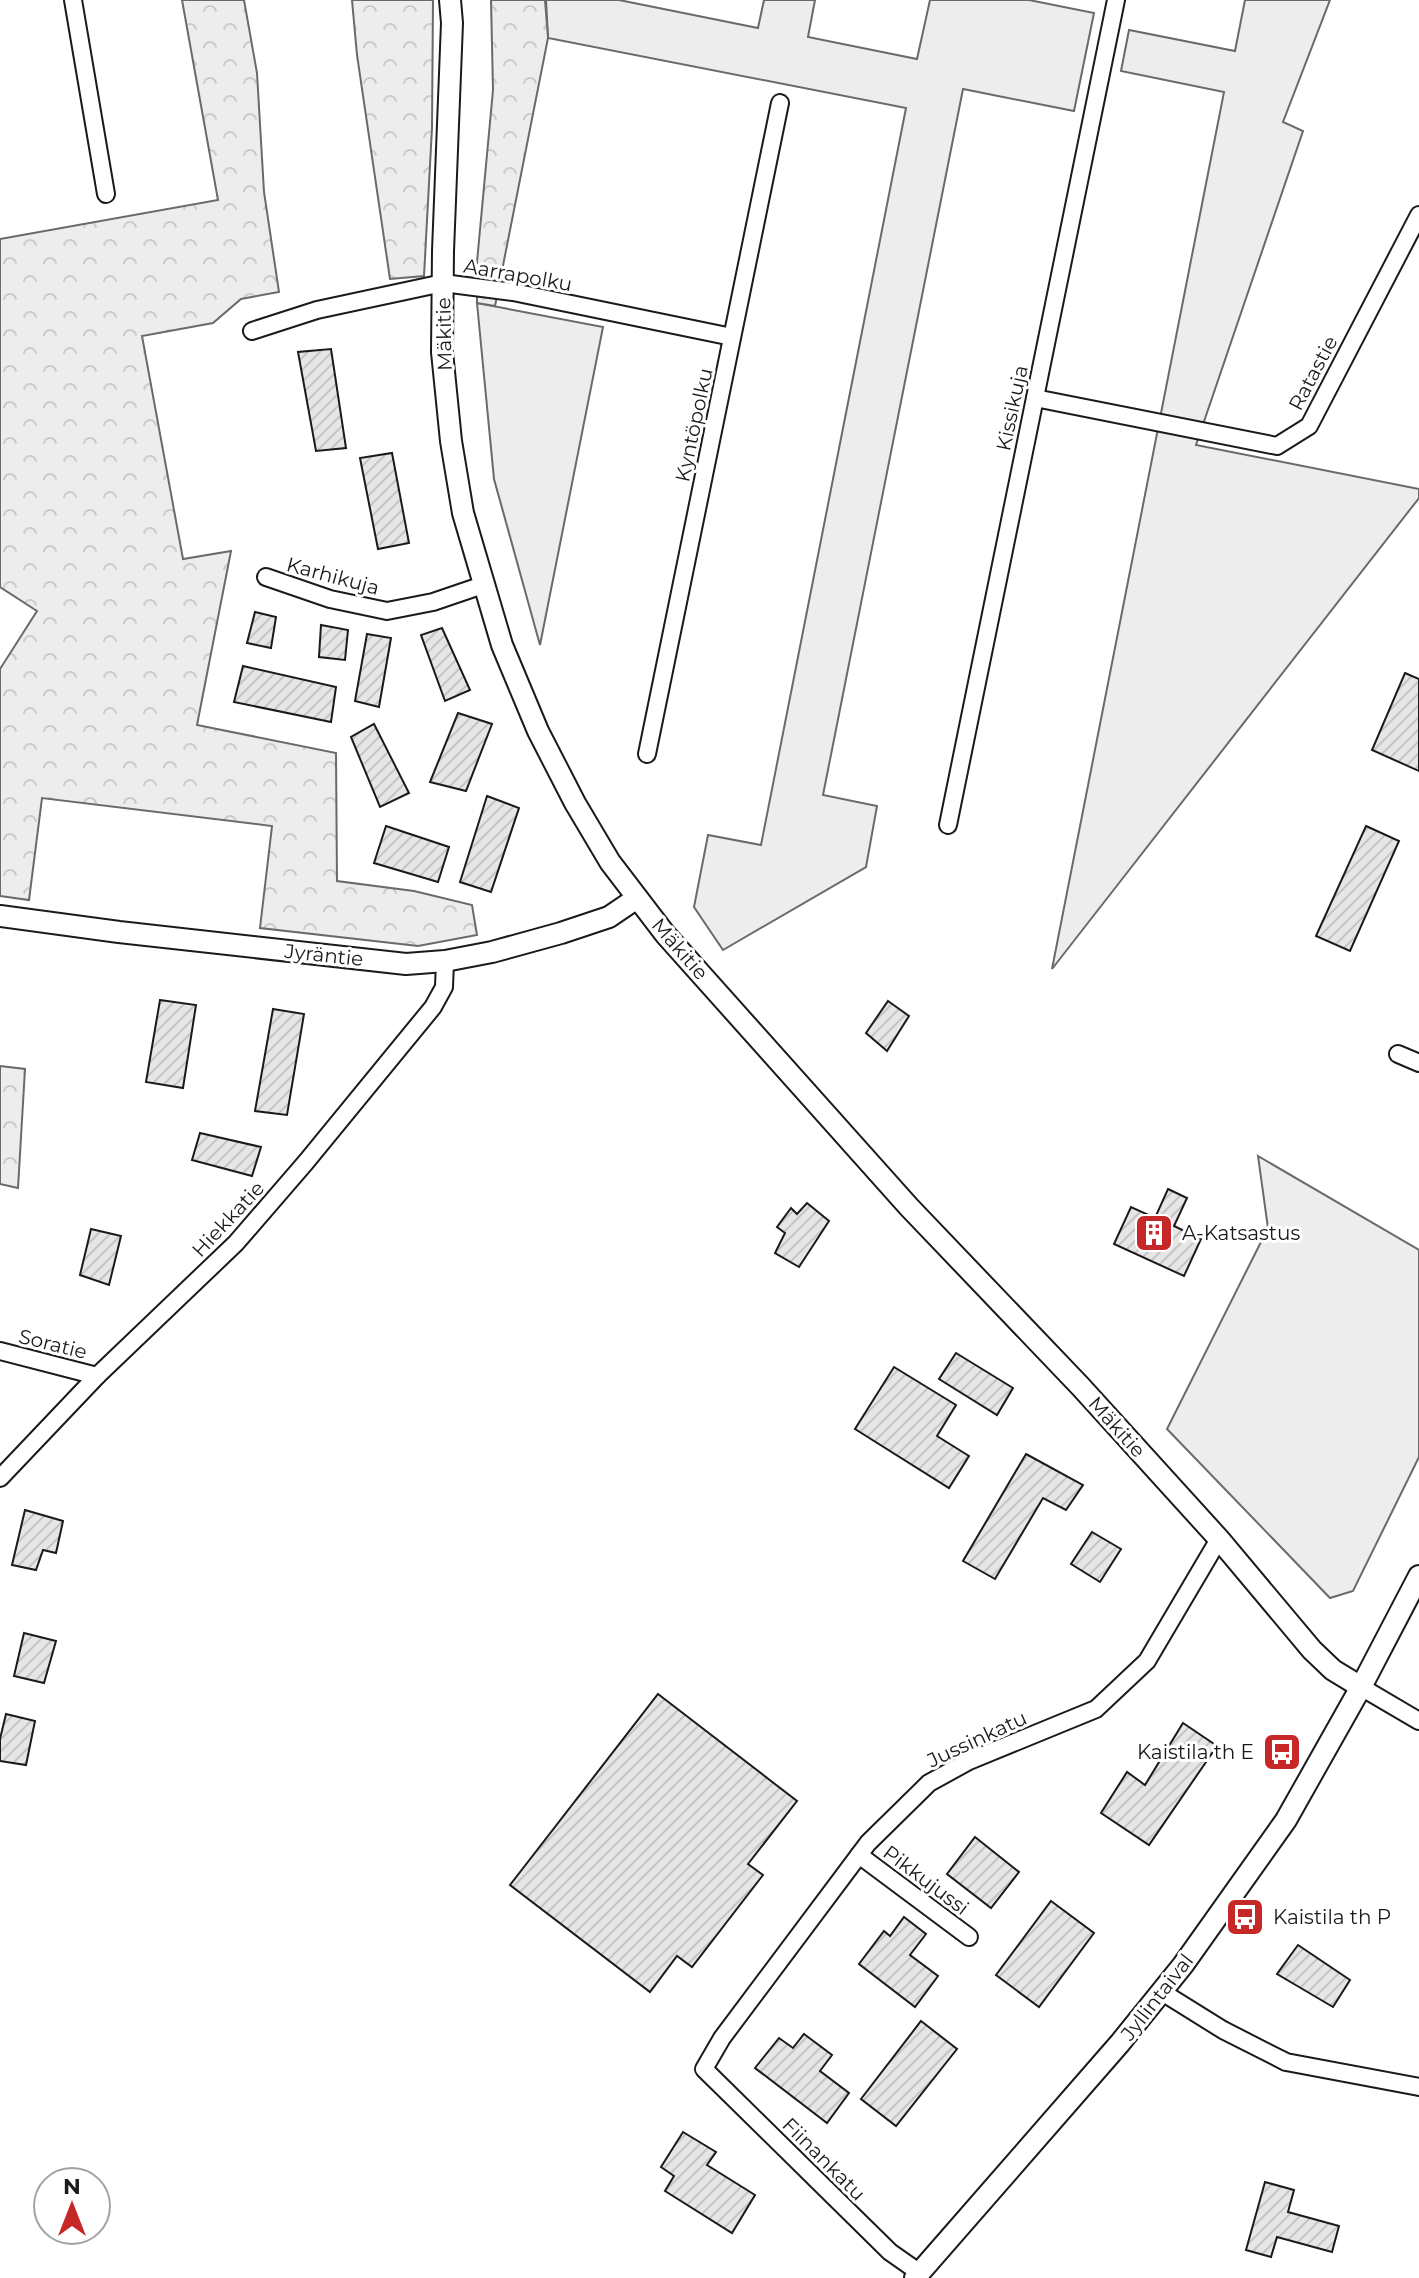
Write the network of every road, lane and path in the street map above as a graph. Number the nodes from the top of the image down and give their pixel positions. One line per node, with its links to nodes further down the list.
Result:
1 (73, 0): 5 (street)
2 (450, 0): 7 (street, Mäkitie)
3 (1116, 0): 10 (street, Kissikuja)
4 (780, 103): 9 (street, Kyntöpolku)
5 (106, 194)
6 (1419, 215): 10 (street, Ratastie)
7 (443, 283): 8 (street, Aarrapolku); 9 (street, Aarrapolku); 12 (street, Mäkitie)
8 (252, 331)
9 (732, 337): 13 (street, Kyntöpolku)
10 (1035, 398): 14 (street, Kissikuja)
11 (266, 577): 12 (street, Karhikuja)
12 (483, 585): 15 (street, Mäkitie)
13 (647, 754)
14 (948, 825)
15 (637, 898): 17 (street, Jyräntie); 23 (street, Mäkitie)
16 (0, 916): 17 (street, Jyräntie)
17 (445, 961): 21 (street, Hiekkatie)
18 (1398, 1054): 19 (street)
19 (1419, 1063)
20 (0, 1351): 21 (street, Soratie)
21 (97, 1376): 22 (street, Hiekkatie)
22 (0, 1478)
23 (1219, 1539): 25 (street, Mäkitie); 27 (street, Jussinkatu)
24 (1419, 1576): 25 (street, Jyllintaival)
25 (1361, 1687): 26 (street); 29 (street, Jyllintaival)
26 (1419, 1721)
27 (859, 1855): 28 (street, Pikkujussi); 30 (street, Jussinkatu)
28 (969, 1937)
29 (1162, 1992): 31 (street); 32 (street, Jyllintaival)
30 (704, 2069): 32 (street, Fiinankatu)
31 (1419, 2087)
32 (918, 2275)

